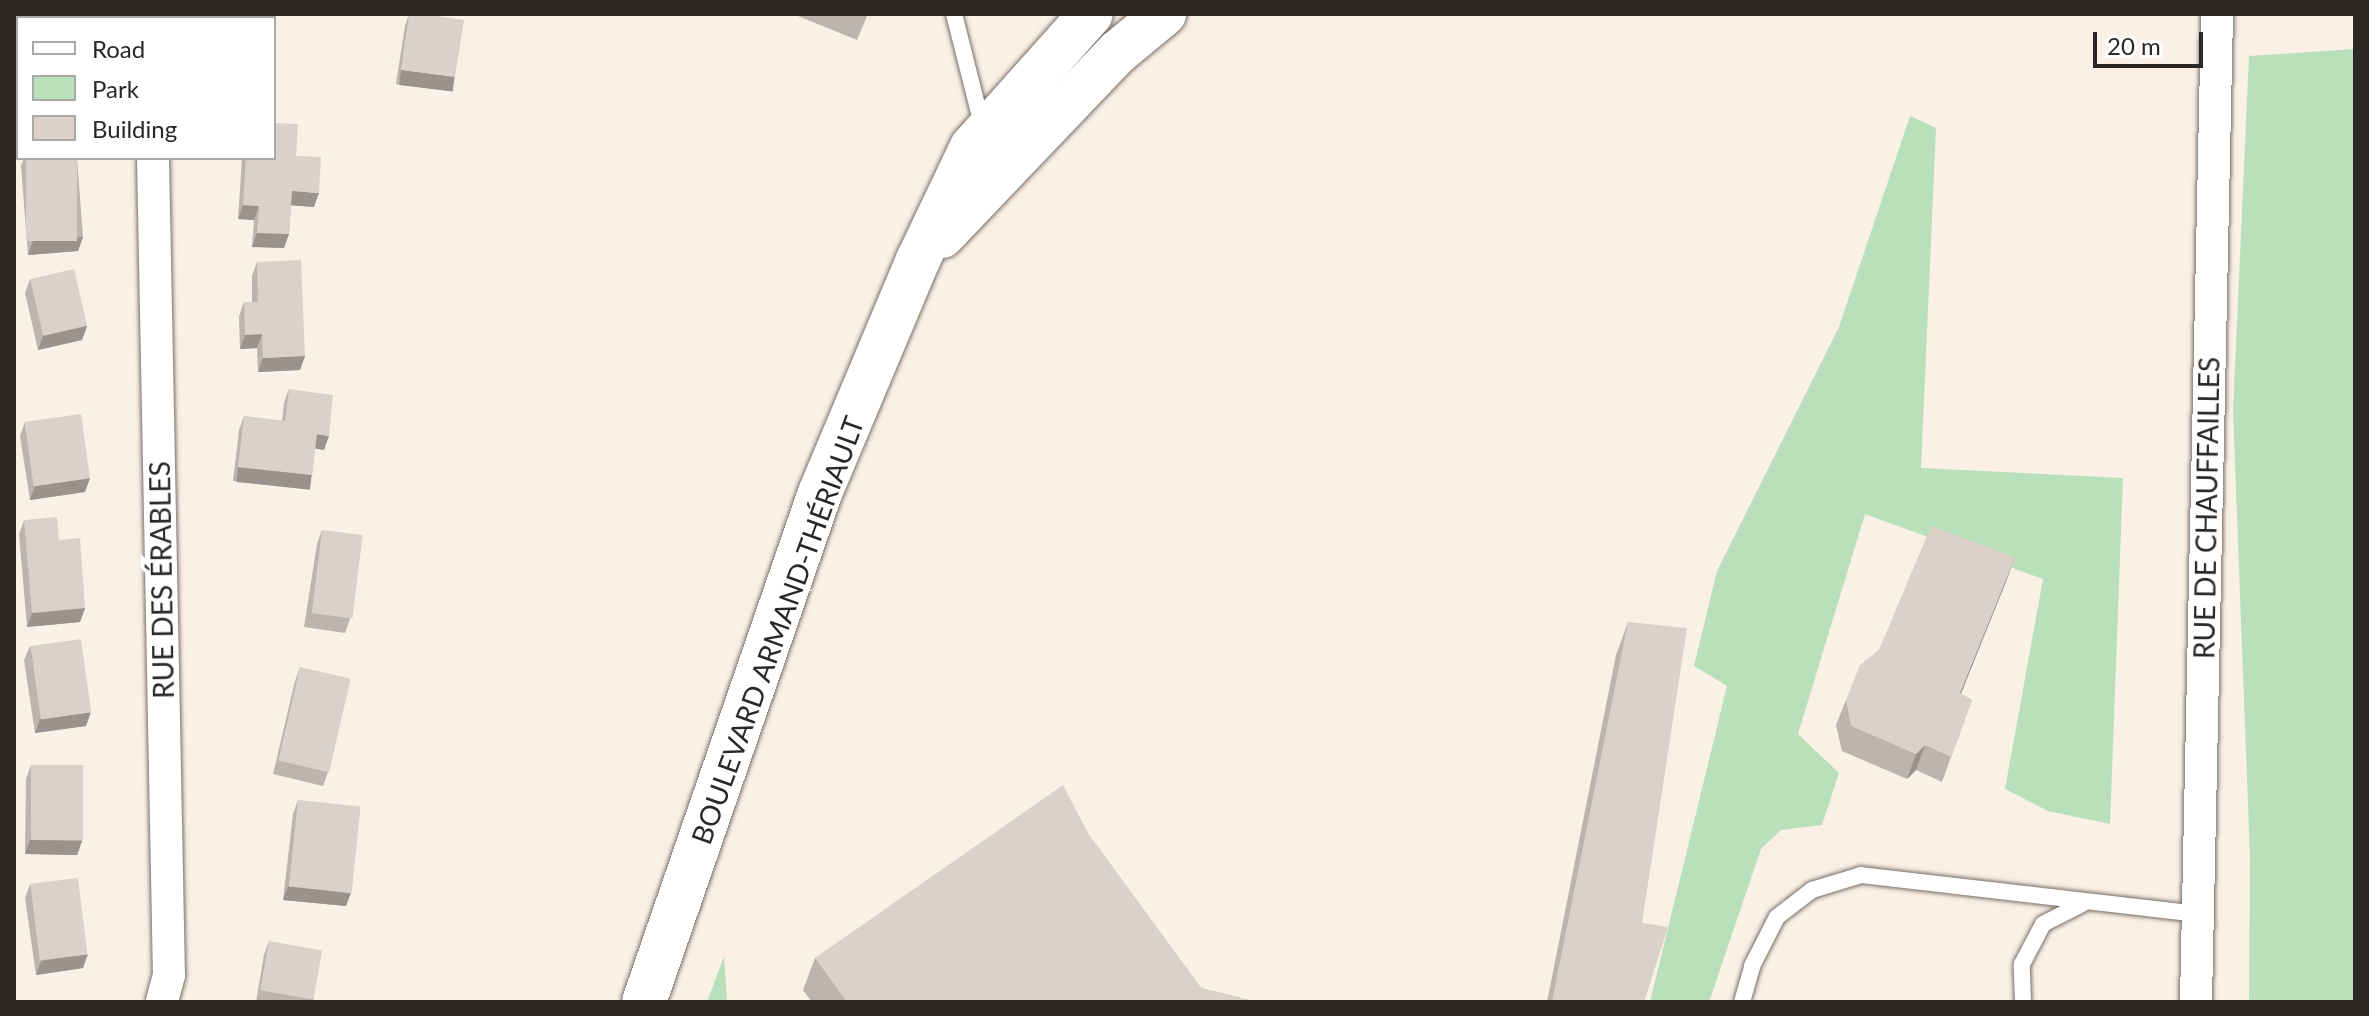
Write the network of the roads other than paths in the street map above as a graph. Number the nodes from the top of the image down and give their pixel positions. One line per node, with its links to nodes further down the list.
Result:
1 (954, 14): 5 (lane)
2 (1091, 14): 5 (street, BOULEVARD ARMAND-THÉRIAULT)
3 (1164, 14): 7 (street, BOULEVARD ARMAND-THÉRIAULT)
4 (2217, 14): 9 (street, RUE DE CHAUFFAILLES)
5 (984, 133): 7 (street, BOULEVARD ARMAND-THÉRIAULT)
6 (153, 160): 10 (street, RUE DES ÉRABLES)
7 (918, 260): 11 (street, BOULEVARD ARMAND-THÉRIAULT)
8 (2082, 904): 9 (lane); 12 (lane); 13 (lane)
9 (2197, 914): 14 (street, RUE DE CHAUFFAILLES)
10 (162, 1002)
11 (644, 1002)
12 (1742, 1002)
13 (2023, 1002)
14 (2196, 1002)

